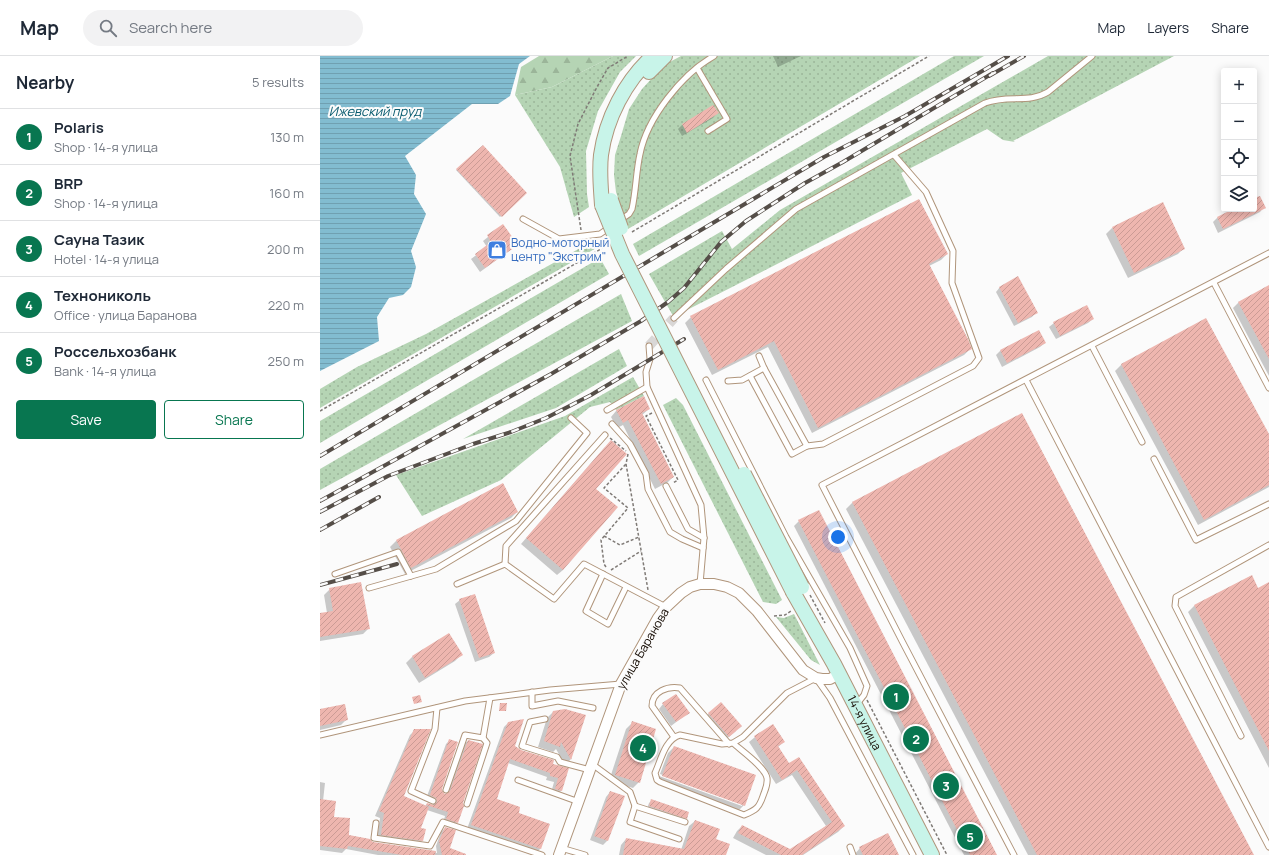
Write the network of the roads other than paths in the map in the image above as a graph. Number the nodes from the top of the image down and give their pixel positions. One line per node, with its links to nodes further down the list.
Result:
1 (653, 56): 8 (main road)
2 (665, 56): 8 (main road)
3 (714, 56): 5 (lane)
4 (1092, 56): 7 (lane)
5 (697, 68): 6 (lane); 9 (lane)
6 (708, 131)
7 (894, 154): 12 (lane); 28 (lane)
8 (606, 202): 44 (main road, 14-я улица, bridge)
9 (523, 220)
10 (1269, 253): 11 (lane)
11 (1214, 283): 14 (lane); 22 (lane)
12 (674, 318)
13 (649, 346): 21 (lane)
14 (1092, 346): 19 (lane); 27 (lane)
15 (759, 356): 16 (lane)
16 (764, 368): 17 (lane); 28 (lane)
17 (750, 376): 20 (lane); 28 (lane)
18 (706, 380): 49 (lane)
19 (1026, 380): 69 (lane); 76 (lane)
20 (728, 381)
21 (647, 387): 23 (lane); 32 (lane)
22 (1269, 388)
23 (608, 410)
24 (571, 418): 38 (lane)
25 (612, 424): 34 (lane)
26 (605, 435): 35 (lane)
27 (1142, 442)
28 (807, 446)
29 (1154, 459): 31 (lane)
30 (666, 486): 32 (lane)
31 (1269, 504)
32 (704, 538): 34 (lane)
33 (1269, 545): 54 (lane)
34 (704, 548): 40 (lane)
35 (505, 564): 37 (lane); 39 (lane)
36 (335, 574): 38 (lane)
37 (603, 574): 41 (lane); 41 (lane)
38 (411, 576): 42 (lane)
39 (456, 584)
40 (700, 584): 43 (street, улица Баранова); 45 (street, улица Баранова)
41 (626, 587): 43 (lane)
42 (369, 588)
43 (666, 607): 46 (street, улица Баранова)
44 (837, 669): 45 (street); 49 (main road, 14-я улица)
45 (816, 678): 57 (lane); 74 (lane)
46 (621, 684): 47 (lane); 58 (street, улица Баранова)
47 (532, 692): 48 (lane); 51 (lane)
48 (490, 698): 50 (lane); 56 (lane)
49 (860, 700): 75 (main road, 14-я улица)
50 (437, 708): 53 (lane); 61 (lane)
51 (593, 708)
52 (545, 719): 58 (lane)
53 (320, 735)
54 (1241, 736)
55 (674, 737): 57 (lane); 57 (lane); 57 (lane)
56 (483, 738): 60 (lane); 63 (lane)
57 (731, 743)
58 (591, 767): 62 (street, улица Баранова); 64 (lane)
59 (518, 780): 62 (lane)
60 (446, 790)
61 (433, 801)
62 (578, 802): 70 (street, улица Баранова)
63 (467, 804)
64 (635, 806): 65 (lane); 67 (lane)
65 (685, 822)
66 (376, 823): 71 (lane)
67 (679, 839)
68 (850, 847): 73 (lane)
69 (1269, 847)
70 (560, 852): 72 (lane)
71 (542, 855)
72 (585, 855)
73 (853, 855)
74 (913, 855)
75 (932, 855)
76 (1014, 855)

